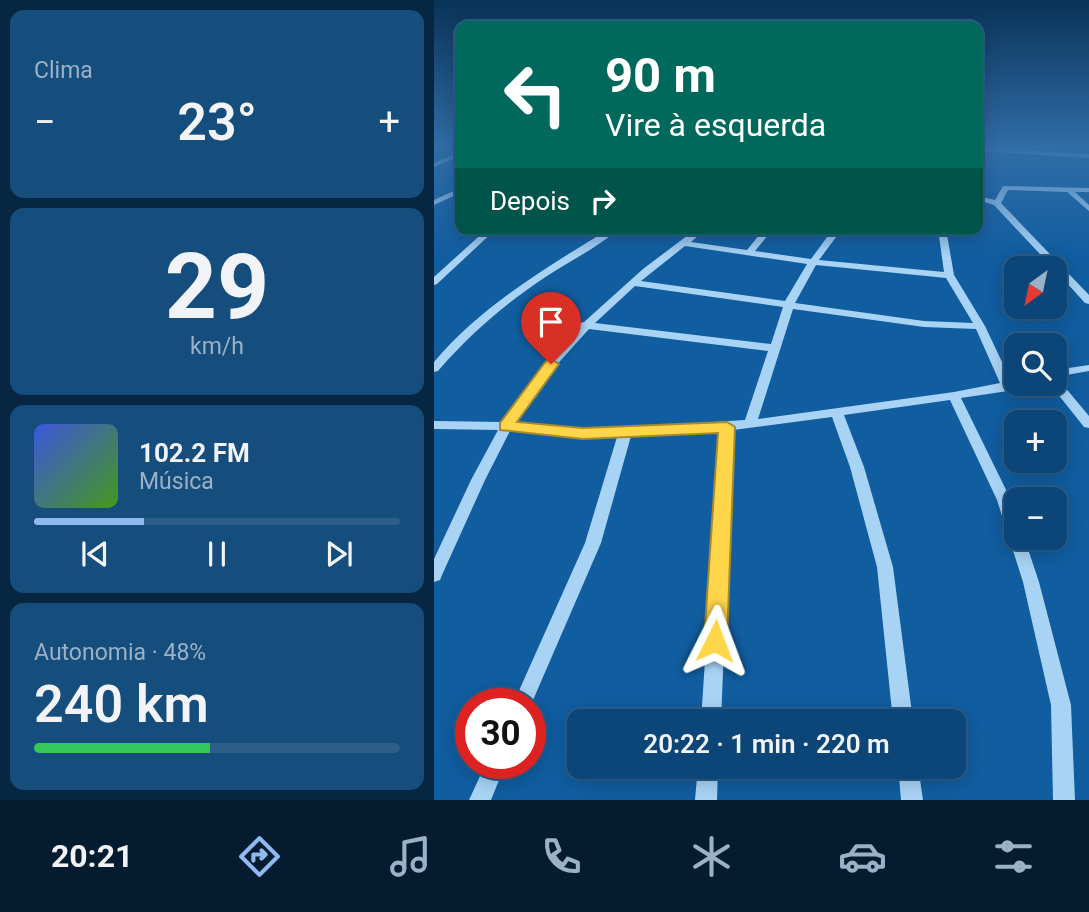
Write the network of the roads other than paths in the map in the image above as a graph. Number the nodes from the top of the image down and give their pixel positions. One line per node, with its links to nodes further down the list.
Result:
1 (1068, 189): 2 (street); 5 (street); 7 (street)
2 (1089, 190)
3 (455, 193): 6 (street)
4 (983, 199): 5 (street)
5 (997, 203): 20 (street)
6 (434, 204)
7 (1089, 209)
8 (485, 235): 18 (street)
9 (606, 235): 27 (street)
10 (694, 235): 14 (street)
11 (764, 235): 15 (street)
12 (833, 235): 16 (street)
13 (943, 235): 17 (street)
14 (683, 243): 15 (street); 19 (street)
15 (749, 253): 16 (street)
16 (813, 262): 17 (street); 21 (street)
17 (949, 275): 23 (street)
18 (434, 282)
19 (633, 283): 21 (street); 22 (street)
20 (1089, 301)
21 (789, 304): 23 (street); 24 (street)
22 (584, 325): 24 (street); 36 (street)
23 (980, 326): 25 (street)
24 (775, 348): 33 (street)
25 (1004, 366)
26 (1089, 368): 28 (street)
27 (434, 369)
28 (1067, 372)
29 (1004, 387): 30 (street)
30 (954, 396): 32 (street); 49 (street)
31 (1066, 396): 35 (street)
32 (837, 412): 33 (street); 42 (street)
33 (751, 422): 37 (street)
34 (434, 425): 36 (street)
35 (1089, 425)
36 (506, 426): 38 (street); 39 (street)
37 (727, 427): 38 (street); 41 (street)
38 (625, 433): 40 (street)
39 (434, 575)
40 (529, 688)
41 (712, 709)
42 (902, 709)
43 (489, 779): 46 (street)
44 (707, 779): 47 (street)
45 (910, 779): 48 (street)
46 (480, 800)
47 (706, 800)
48 (912, 800)
49 (1064, 800)

